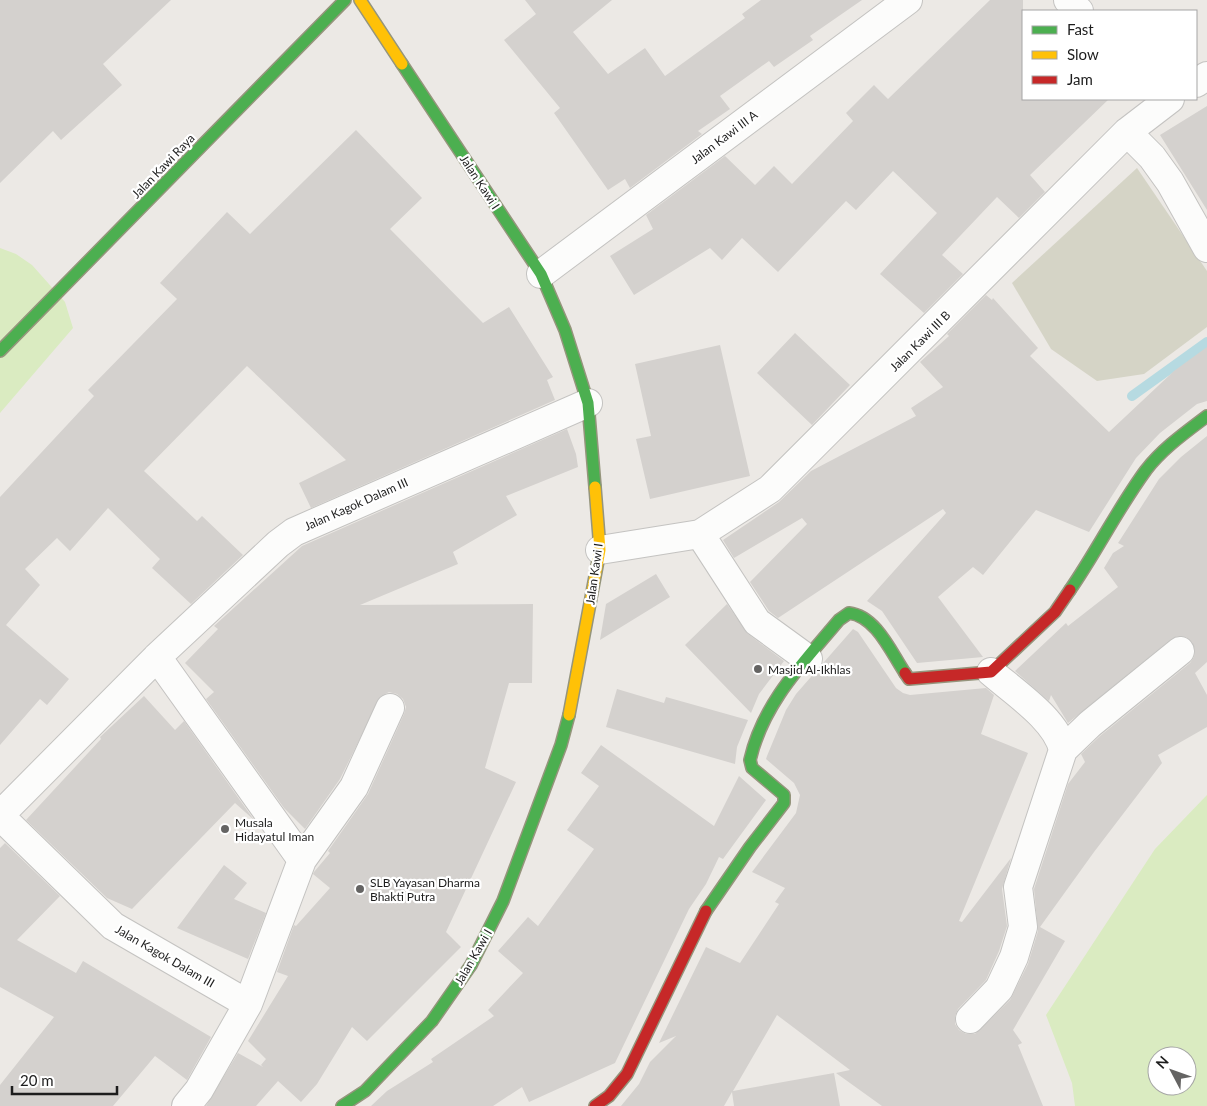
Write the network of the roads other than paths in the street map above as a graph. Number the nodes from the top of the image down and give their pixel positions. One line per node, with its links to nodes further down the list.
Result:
1 (345, 0): 10 (street, Jalan Kawi Raya)
2 (360, 0): 9 (street, Jalan Kawi I)
3 (908, 0): 9 (street, Jalan Kawi III A)
4 (1068, 0): 5 (street)
5 (1078, 10)
6 (1166, 100): 7 (street, Jalan Kawi III B)
7 (1128, 132): 8 (street); 13 (street, Jalan Kawi III B)
8 (1207, 248)
9 (541, 274): 11 (street, Jalan Kawi I)
10 (0, 352)
11 (588, 403): 14 (street, Jalan Kawi I); 16 (street, Jalan Kagok Dalam III)
12 (1207, 416): 18 (street)
13 (700, 534): 14 (street, Jalan Kawi III B); 17 (street)
14 (600, 550): 25 (street, Jalan Kawi I)
15 (1180, 651): 20 (street)
16 (157, 657): 21 (street, Jalan Kagok Dalam III); 22 (street)
17 (808, 659): 18 (street); 28 (street)
18 (991, 672): 20 (street)
19 (390, 708): 22 (street)
20 (1063, 750): 24 (street)
21 (0, 816): 23 (street, Jalan Kagok Dalam III)
22 (302, 860): 23 (street)
23 (248, 1004): 26 (street)
24 (970, 1020)
25 (369, 1098): 27 (street, Jalan Kawi I)
26 (186, 1106)
27 (342, 1106)
28 (594, 1106)

